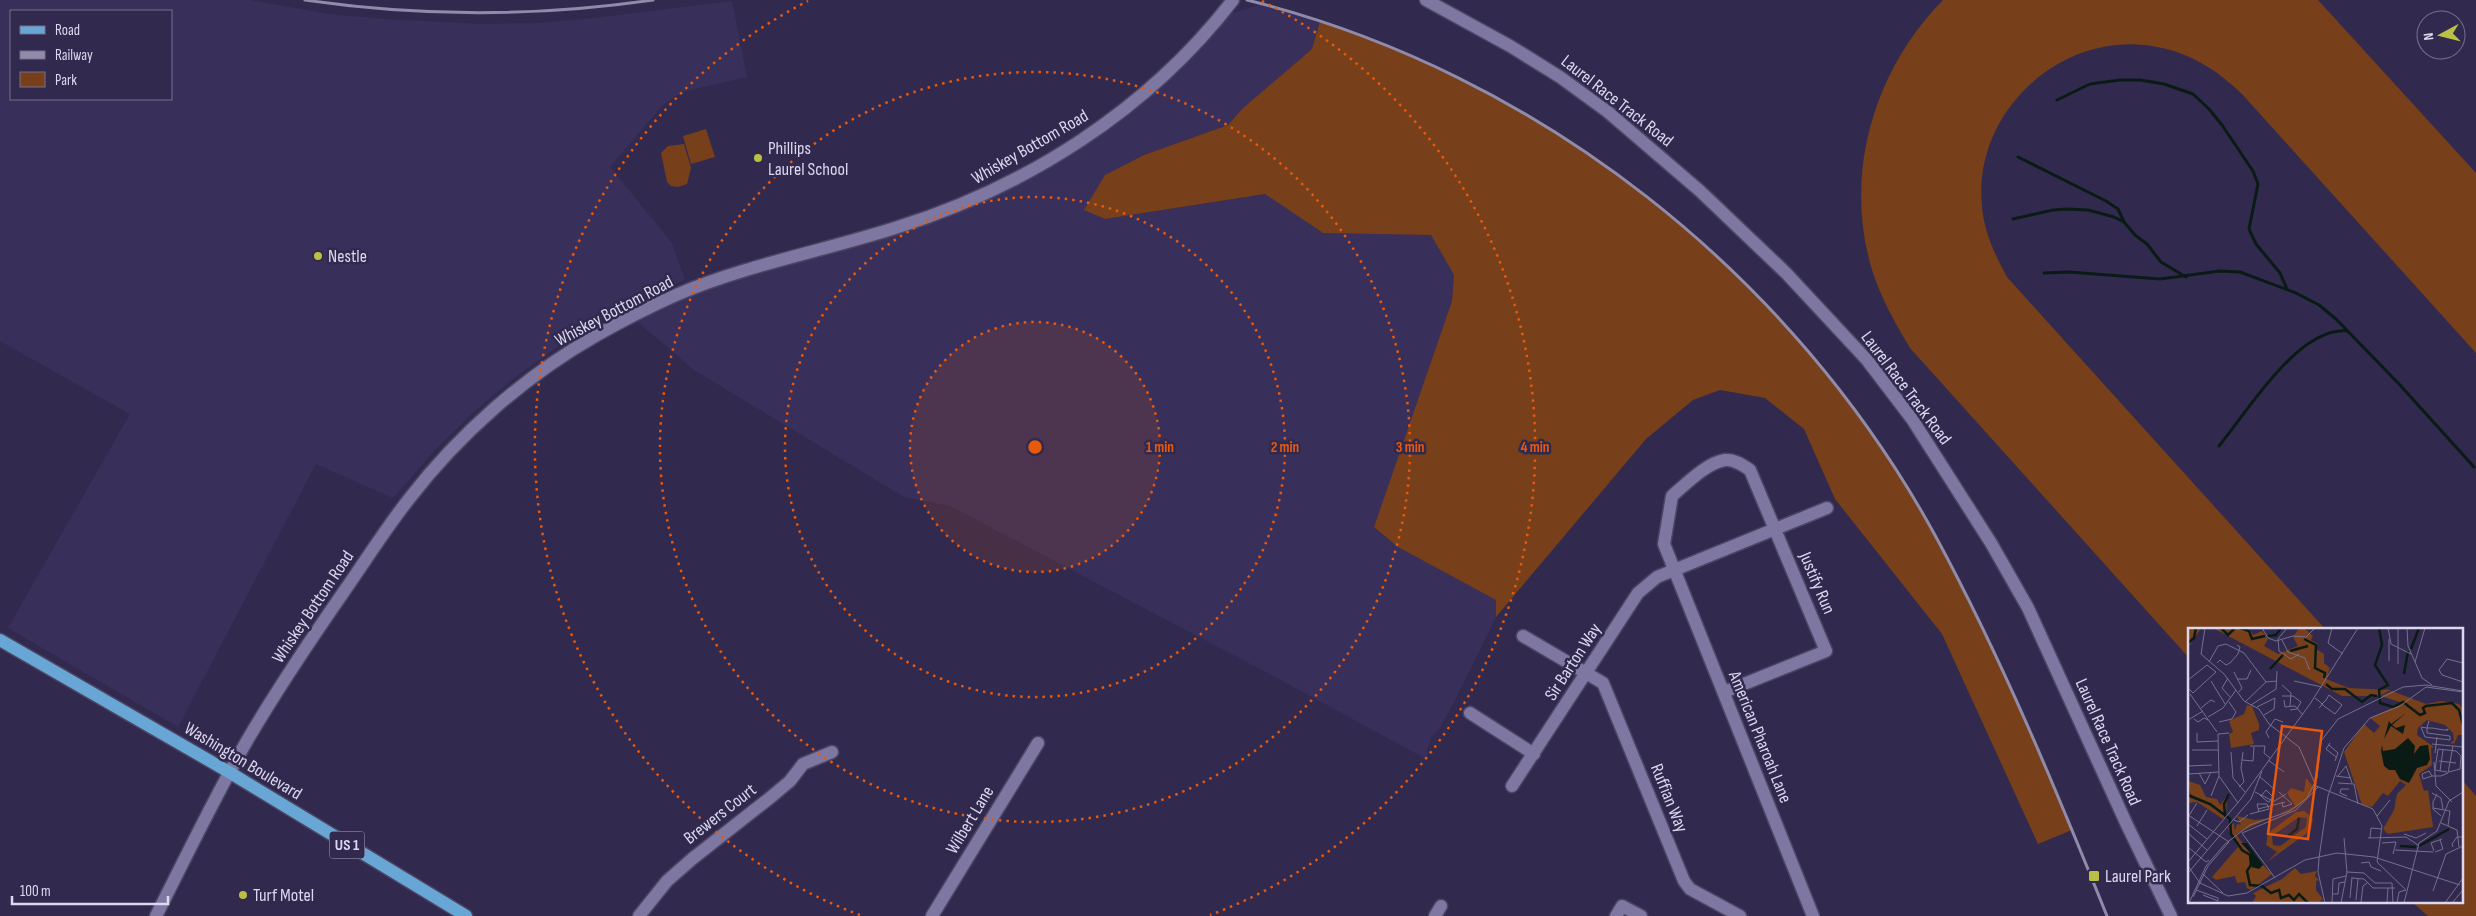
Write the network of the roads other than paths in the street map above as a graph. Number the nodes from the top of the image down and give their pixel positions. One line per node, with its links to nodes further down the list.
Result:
1 (1233, 0): 14 (street, Whiskey Bottom Road)
2 (1426, 0): 24 (street, Laurel Race Track Road)
3 (1827, 508): 4 (street, Sir Barton Way)
4 (1775, 529): 5 (street, Sir Barton Way); 5 (street, Justify Run); 9 (street, Justify Run)
5 (1675, 571): 8 (street, Sir Barton Way); 9 (street, American Pharoah Lane)
6 (1523, 636): 8 (street, Ruffian Way)
7 (0, 640): 14 (main road, Washington Boulevard / US 1)
8 (1586, 674): 13 (street, Sir Barton Way); 22 (street, Ruffian Way)
9 (1724, 692): 23 (street, American Pharoah Lane)
10 (1470, 713): 13 (street)
11 (1038, 743): 19 (street, Wilbert Lane)
12 (832, 752): 18 (street, Brewers Court)
13 (1534, 754): 15 (street, Sir Barton Way)
14 (229, 772): 16 (street, Whiskey Bottom Road); 17 (main road, Washington Boulevard / US 1)
15 (1512, 786)
16 (156, 916)
17 (466, 916)
18 (639, 916)
19 (932, 916)
20 (1616, 916): 21 (street)
21 (1641, 916)
22 (1740, 916)
23 (1813, 916)
24 (2171, 916)

